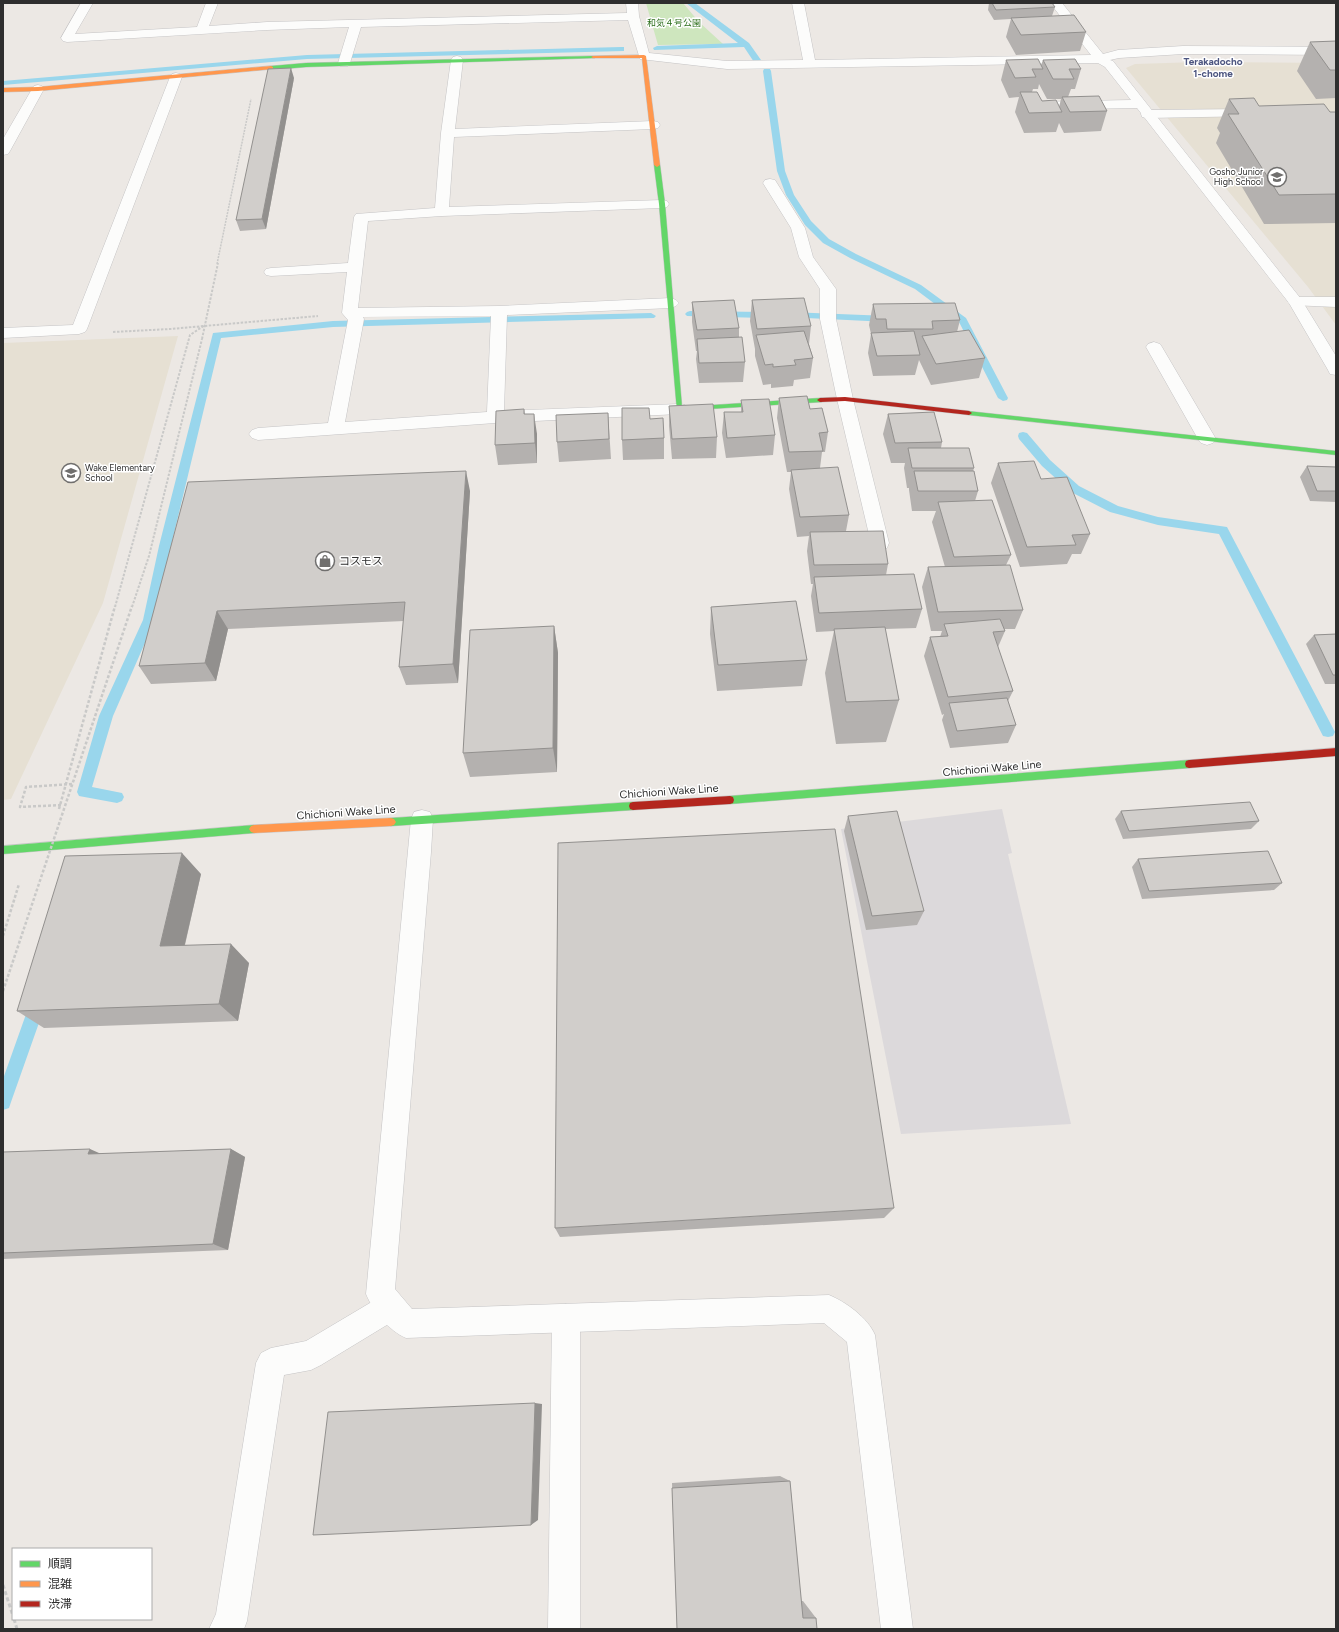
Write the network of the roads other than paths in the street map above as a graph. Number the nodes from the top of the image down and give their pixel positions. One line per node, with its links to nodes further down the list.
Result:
1 (87, 3): 10 (street)
2 (212, 3): 10 (street)
3 (632, 3): 6 (street)
4 (798, 3): 16 (street)
5 (1056, 3): 8 (street)
6 (633, 16): 7 (street); 12 (street)
7 (356, 24): 10 (street); 14 (street)
8 (1076, 28): 9 (street); 13 (street)
9 (1060, 29)
10 (202, 30)
11 (1336, 51): 13 (street)
12 (644, 56): 15 (street); 16 (street); 23 (street)
13 (1100, 58): 16 (street); 21 (street)
14 (345, 59): 15 (street); 17 (street)
15 (457, 60): 24 (street)
16 (810, 63)
17 (176, 76): 18 (street); 36 (street)
18 (38, 89): 19 (street); 25 (street)
19 (3, 90)
20 (1019, 106): 21 (street)
21 (1143, 109): 22 (street); 31 (street)
22 (1265, 113)
23 (653, 125): 24 (street); 27 (street)
24 (448, 133): 28 (street)
25 (3, 151)
26 (770, 183): 39 (street)
27 (662, 204): 28 (street); 33 (street)
28 (442, 212): 29 (street)
29 (355, 267): 30 (street); 35 (street)
30 (271, 272)
31 (1296, 302): 32 (street); 38 (street)
32 (1336, 302)
33 (671, 303): 34 (street); 40 (street)
34 (498, 318): 35 (street); 41 (street)
35 (354, 320): 42 (street)
36 (3, 333)
37 (1154, 347): 44 (street)
38 (1336, 370)
39 (845, 399): 40 (street); 44 (street); 46 (street)
40 (679, 409): 41 (street)
41 (495, 417): 42 (street)
42 (335, 429): 43 (street)
43 (258, 434)
44 (1207, 438): 45 (street)
45 (1336, 453)
46 (880, 543)
47 (1336, 752): 48 (street, Chichioni Wake Line)
48 (422, 819): 49 (street, Chichioni Wake Line); 50 (street)
49 (3, 850)
50 (390, 1307): 51 (street); 52 (street)
51 (566, 1318): 53 (street); 54 (street)
52 (225, 1629)
53 (564, 1629)
54 (897, 1629)

